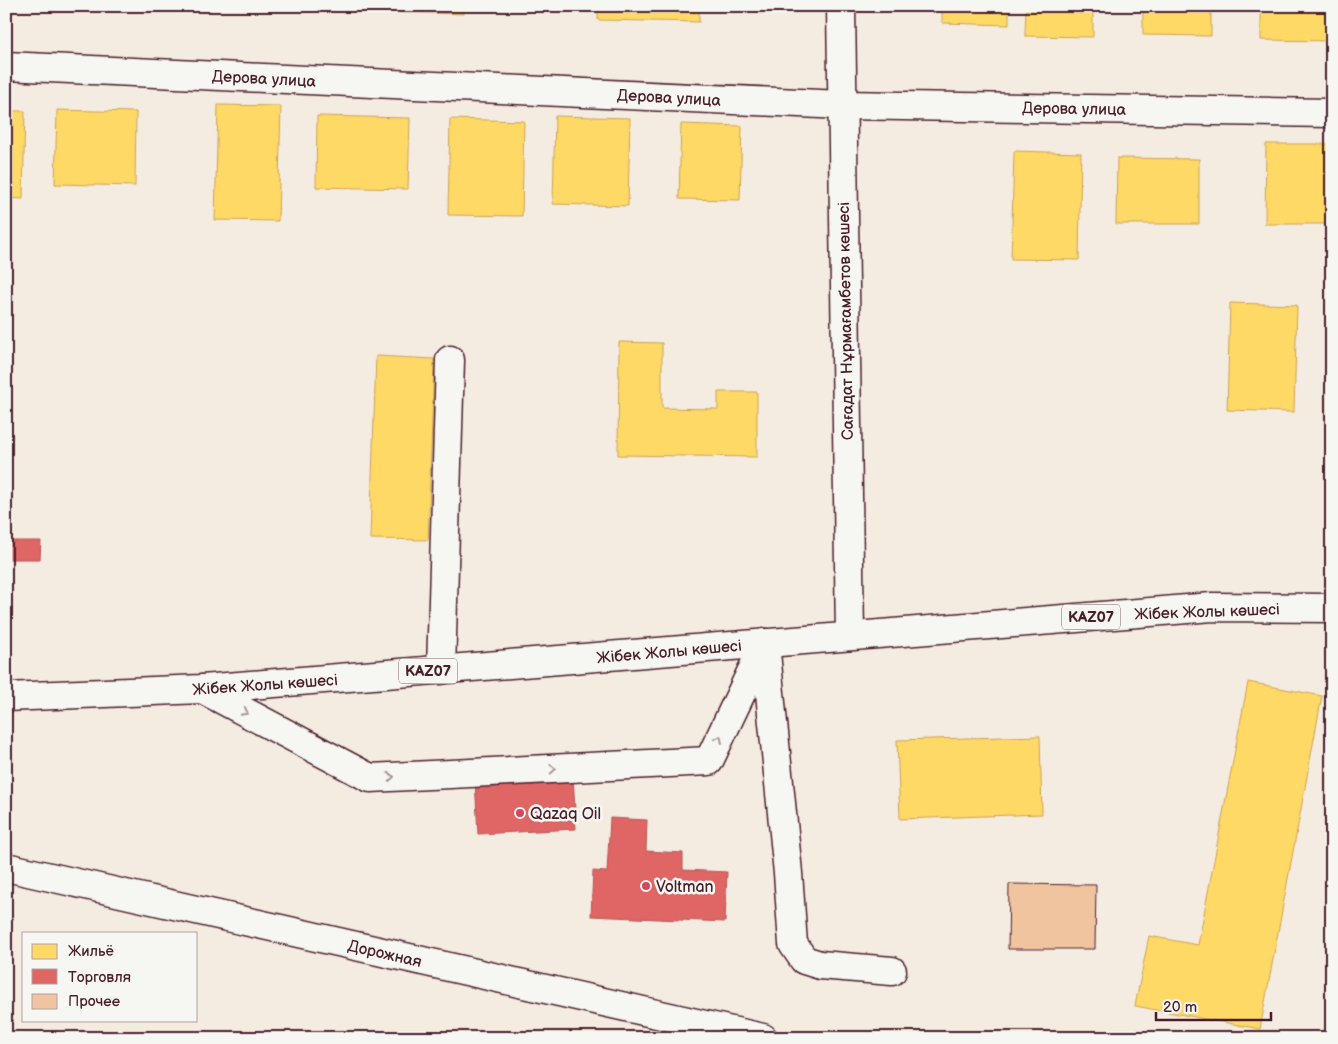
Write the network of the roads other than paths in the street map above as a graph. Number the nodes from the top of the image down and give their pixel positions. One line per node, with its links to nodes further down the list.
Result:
1 (841, 6): 3 (main road, Сағадат Нұрмағамбетов көшесі)
2 (6, 66): 3 (main road, Дерова улица)
3 (842, 105): 4 (main road, Дерова улица); 7 (main road, Сағадат Нұрмағамбетов көшесі)
4 (1332, 113)
5 (450, 360): 9 (main road)
6 (1332, 608): 7 (main road, Жібек Жолы көшесі / KAZ07)
7 (850, 636): 8 (main road, Жібек Жолы көшесі / KAZ07)
8 (765, 644): 9 (main road, Жібек Жолы көшесі / KAZ07); 10 (main road, one-way to 8); 13 (main road)
9 (441, 670): 10 (main road, Жібек Жолы көшесі / KAZ07)
10 (202, 689): 11 (main road, Жібек Жолы көшесі / KAZ07)
11 (6, 697)
12 (6, 867): 14 (main road, Дорожная)
13 (892, 972)
14 (763, 1038)

